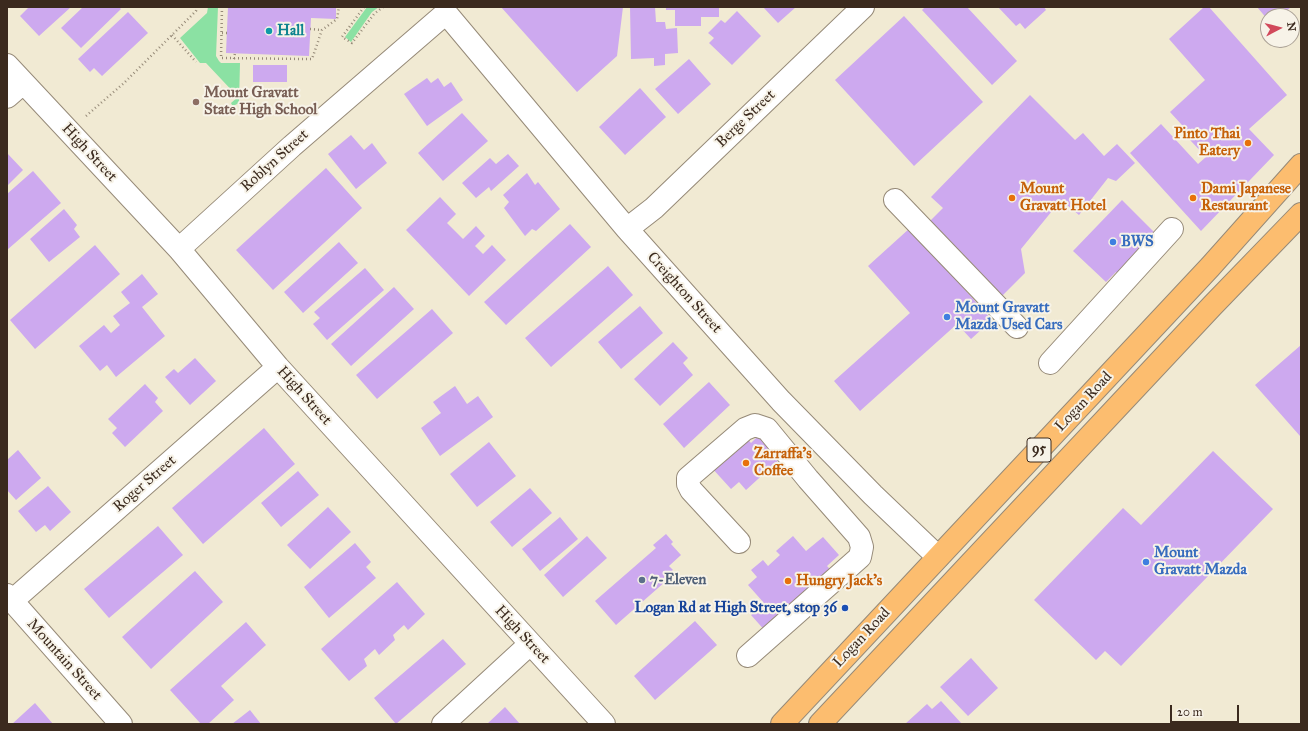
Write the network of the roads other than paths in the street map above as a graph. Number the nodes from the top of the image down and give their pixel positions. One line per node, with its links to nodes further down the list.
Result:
1 (863, 7): 9 (street, Berge Street)
2 (437, 14): 9 (street, Creighton Street); 11 (street, Roblyn Street)
3 (7, 65): 4 (street, High Street)
4 (23, 83): 5 (street); 11 (street, High Street)
5 (7, 97)
6 (1301, 165): 16 (main road, Logan Road / 95)
7 (895, 200): 12 (street)
8 (1301, 214): 24 (main road, Logan Road / 95)
9 (627, 229): 16 (street, Creighton Street)
10 (1172, 230): 13 (street)
11 (180, 249): 14 (street, High Street)
12 (1017, 327)
13 (1050, 362)
14 (278, 367): 17 (street, Roger Street); 18 (street, High Street)
15 (739, 542): 19 (street)
16 (938, 557): 23 (main road, Logan Road / 95)
17 (10, 598): 20 (street, Mountain Street)
18 (530, 644): 21 (street); 22 (street, High Street)
19 (748, 656)
20 (121, 724)
21 (443, 724)
22 (604, 724)
23 (782, 724)
24 (820, 724)

